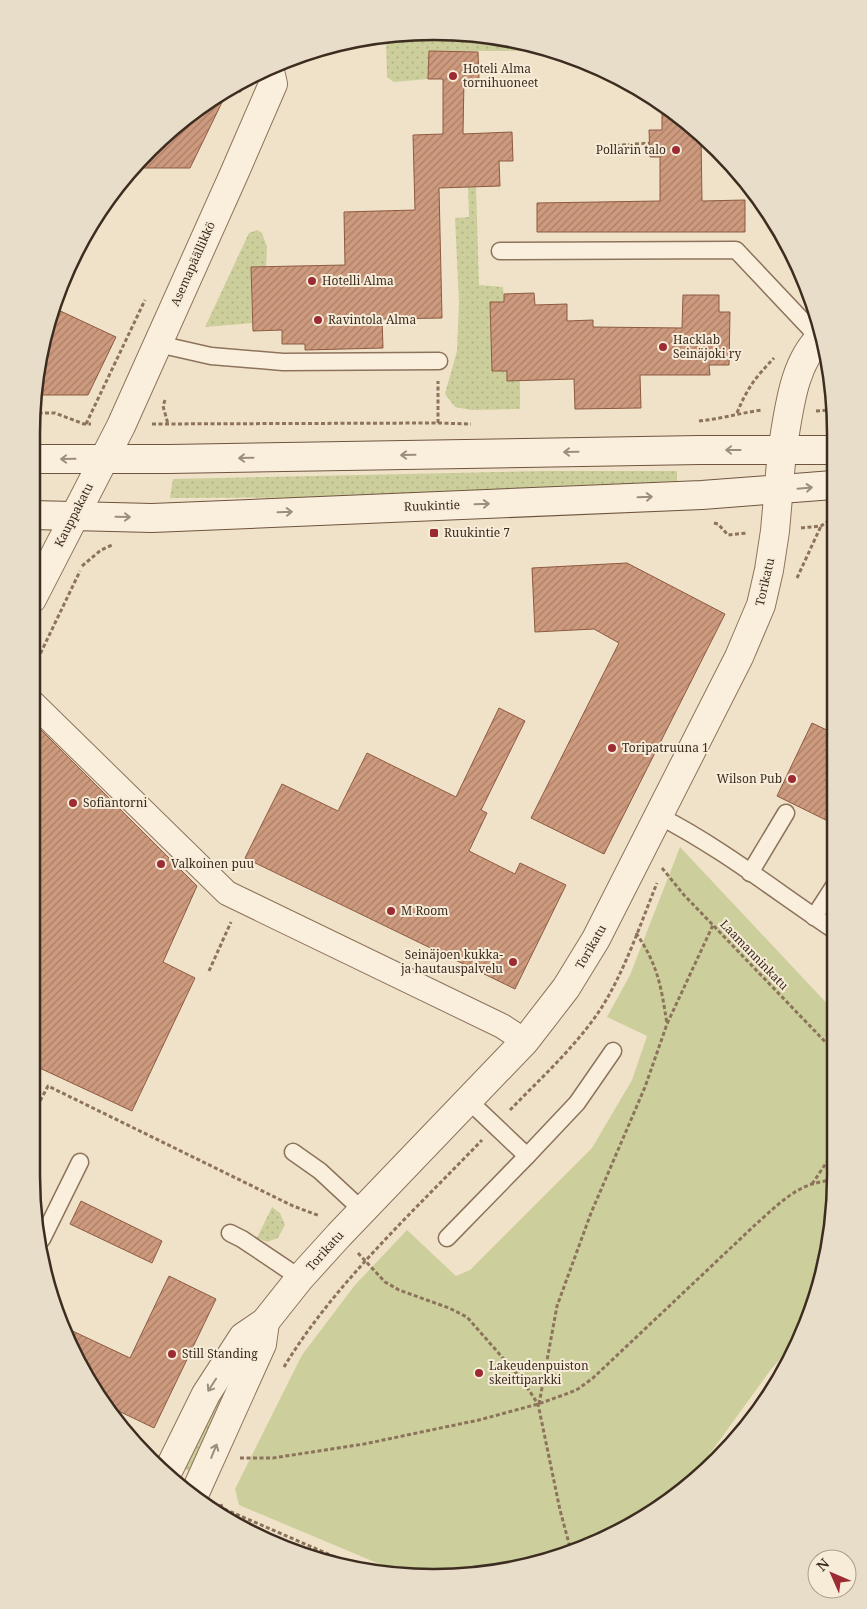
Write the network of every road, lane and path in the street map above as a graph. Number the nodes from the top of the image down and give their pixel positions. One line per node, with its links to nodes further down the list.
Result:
1 (271, 75): 7 (street, Asemapäällikkö)
2 (650, 143): 3 (path)
3 (609, 146)
4 (500, 251): 5 (lane)
5 (813, 330)
6 (816, 343): 10 (street, Torikatu)
7 (158, 344): 8 (lane); 16 (street, Asemapäällikkö)
8 (439, 360): 13 (path)
9 (826, 410): 10 (path)
10 (790, 411): 12 (path); 17 (street, Torikatu)
11 (41, 413): 16 (path)
12 (689, 421)
13 (438, 423): 14 (path); 15 (path)
14 (179, 424)
15 (478, 425)
16 (121, 426): 19 (street, Asemapäällikkö)
17 (782, 450): 18 (street); 19 (street, one-way to 19); 22 (street, Torikatu)
18 (827, 450)
19 (104, 458): 20 (street, one-way to 20); 24 (street, Kauppakatu)
20 (40, 459)
21 (827, 486): 22 (street, Ruukintie, one-way to 21)
22 (778, 490): 24 (street, Ruukintie, one-way to 22); 32 (street, Torikatu)
23 (40, 515): 24 (street, Ruukintie)
24 (74, 516): 28 (street, Kauppakatu)
25 (827, 522): 26 (path)
26 (820, 526)
27 (117, 543): 29 (path)
28 (40, 583)
29 (40, 654)
30 (40, 710): 35 (street)
31 (786, 813): 33 (lane)
32 (659, 816): 33 (lane); 42 (street, Torikatu)
33 (750, 873): 36 (lane)
34 (827, 897): 36 (lane)
35 (241, 900): 40 (path); 42 (street)
36 (814, 917): 38 (lane)
37 (713, 925): 39 (path, Laamanninkatu); 41 (path); 43 (path, Laamanninkatu)
38 (827, 925)
39 (636, 933): 41 (path); 47 (path)
40 (209, 971)
41 (667, 1024): 63 (path)
42 (525, 1042): 46 (street, Torikatu)
43 (827, 1044)
44 (613, 1051): 49 (lane)
45 (40, 1101): 55 (path)
46 (469, 1101): 47 (lane); 54 (street, Torikatu)
47 (496, 1126): 49 (lane); 59 (path)
48 (294, 1152): 54 (lane)
49 (527, 1156): 58 (lane)
50 (827, 1161): 53 (path)
51 (80, 1162): 57 (lane)
52 (827, 1181): 53 (path)
53 (811, 1184): 63 (path)
54 (362, 1210): 60 (street, Torikatu)
55 (320, 1216)
56 (230, 1233): 60 (lane)
57 (45, 1235)
58 (447, 1238)
59 (366, 1261): 62 (path); 63 (path)
60 (300, 1278): 61 (street, Torikatu)
61 (265, 1322): 65 (street, Torikatu, one-way to 65); 66 (street, Torikatu, one-way to 61)
62 (280, 1373)
63 (538, 1404): 64 (path); 68 (path)
64 (240, 1450)
65 (170, 1467)
66 (207, 1498)
67 (227, 1510): 69 (path)
68 (569, 1545)
69 (333, 1556)

